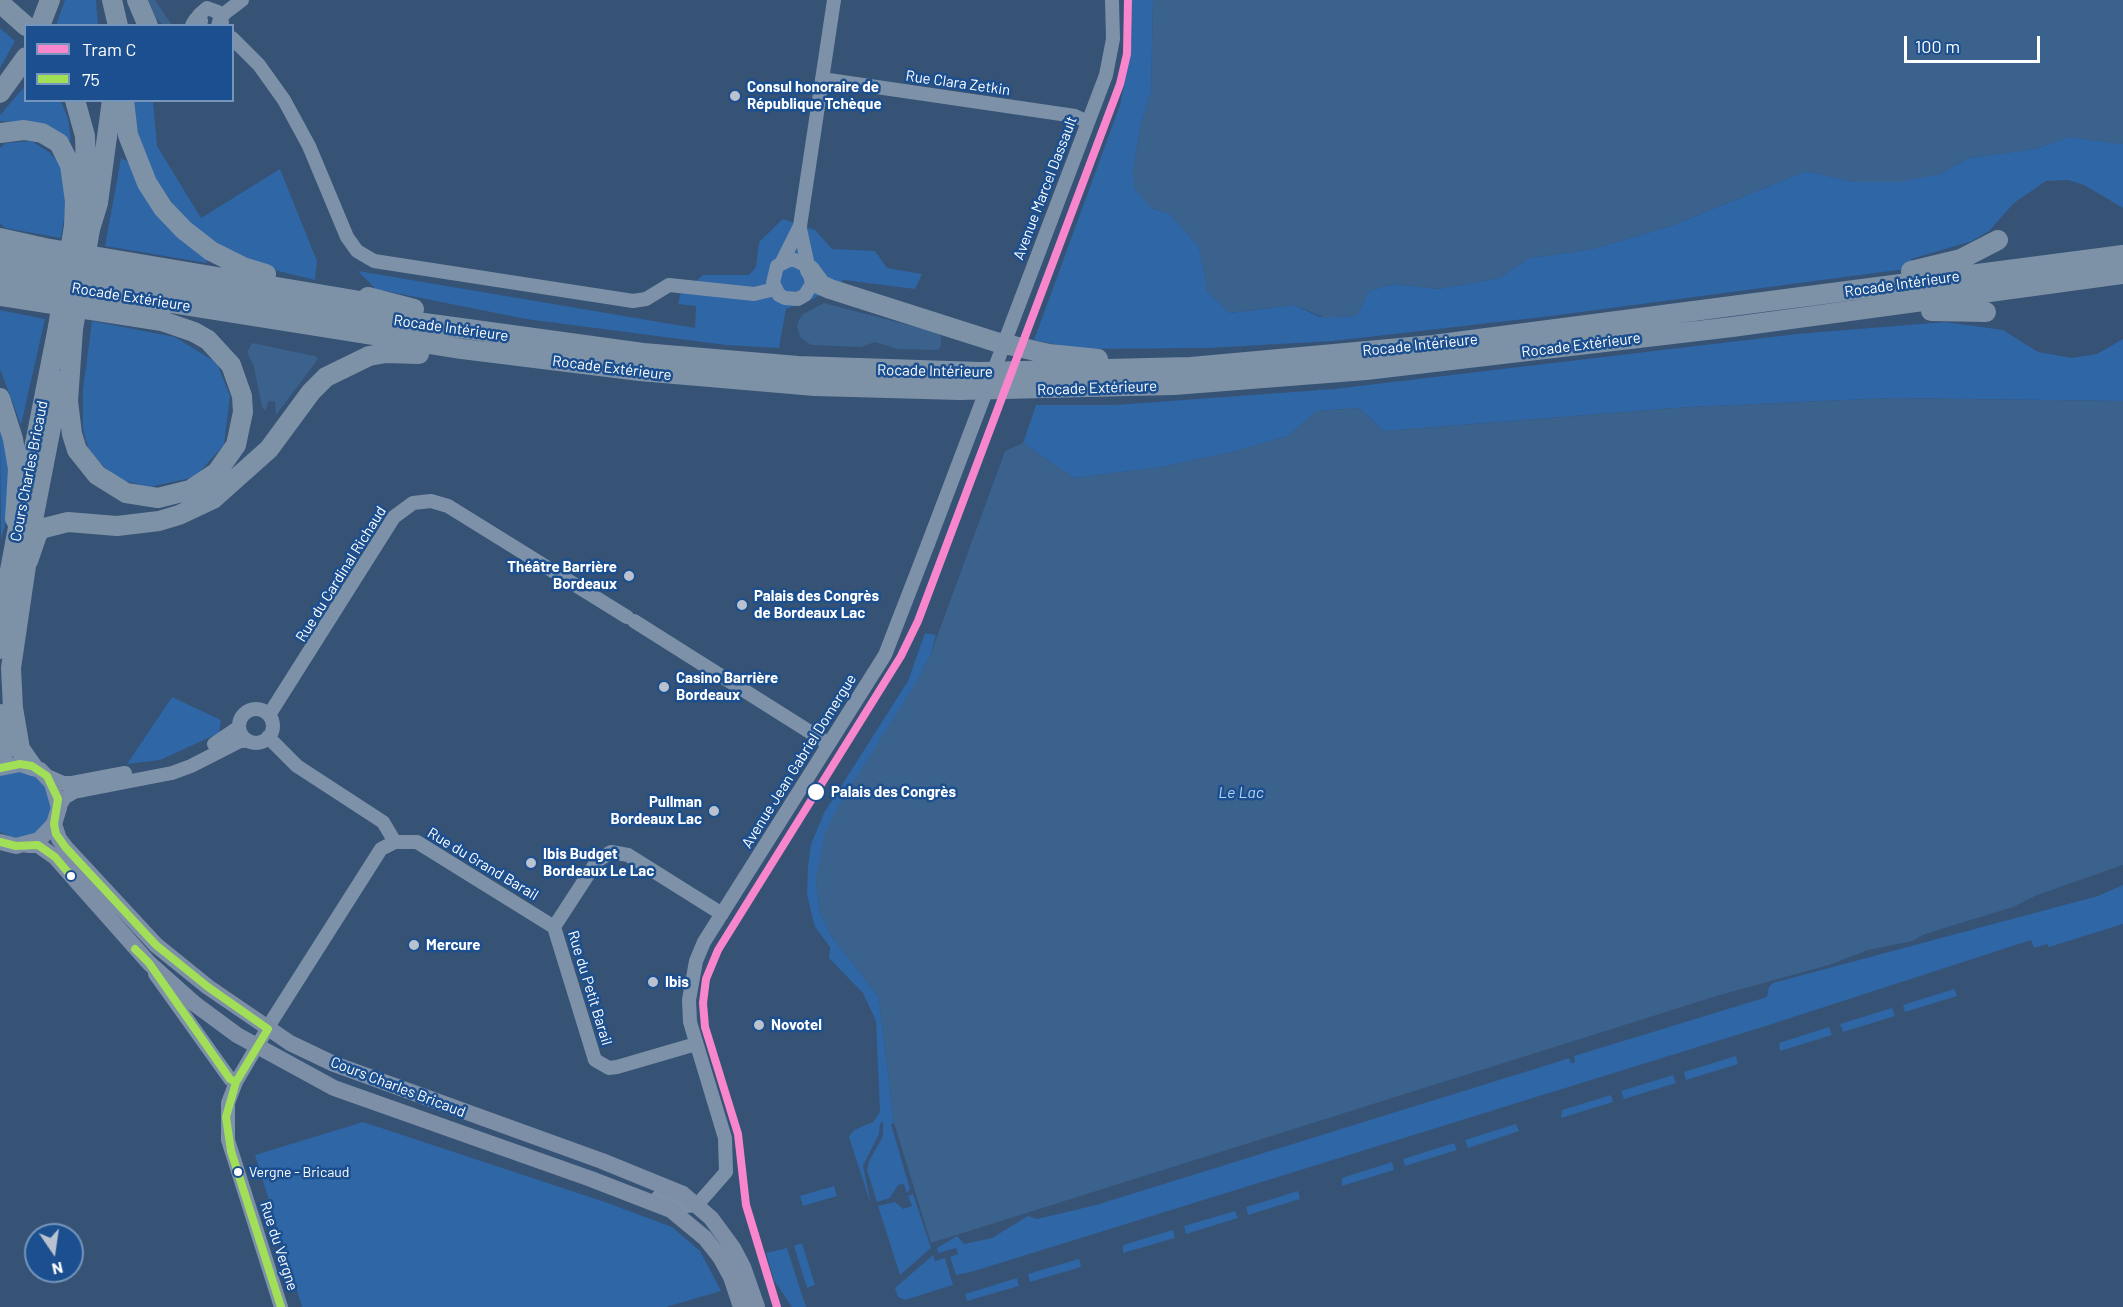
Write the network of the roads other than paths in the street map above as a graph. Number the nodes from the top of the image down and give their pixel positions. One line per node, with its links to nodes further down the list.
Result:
1 (110, 0): 10 (highway); 11 (highway)
2 (137, 0): 12 (highway)
3 (193, 0): 8 (street)
4 (242, 0): 9 (street)
5 (834, 0): 17 (street)
6 (1112, 0): 24 (street, Avenue Marcel Dassault)
7 (10, 15): 13 (highway)
8 (198, 22): 9 (street)
9 (221, 23)
10 (110, 24)
11 (116, 24)
12 (147, 24)
13 (24, 33)
14 (234, 40): 23 (street)
15 (234, 50): 23 (street)
16 (24, 60): 18 (highway)
17 (822, 79): 24 (street, Rue Clara Zetkin); 26 (street)
18 (0, 93)
19 (67, 102): 27 (highway)
20 (76, 102): 27 (highway)
21 (111, 102): 27 (highway)
22 (124, 102): 39 (highway)
23 (291, 116): 36 (street)
24 (1088, 122): 45 (street, Avenue Marcel Dassault, bridge)
25 (0, 133): 27 (highway)
26 (800, 226): 32 (street); 33 (street)
27 (82, 228): 42 (highway, bridge)
28 (0, 238): 39 (highway)
29 (1998, 240): 38 (highway)
30 (2123, 255): 38 (highway, Rocade Intérieure)
31 (0, 258): 44 (highway, Rocade Intérieure)
32 (782, 262): 33 (street); 36 (street)
33 (809, 268): 36 (street); 43 (highway)
34 (2123, 274): 40 (highway, Rocade Extérieure)
35 (0, 276): 44 (highway, Rocade Extérieure)
36 (775, 289)
37 (0, 296): 42 (highway)
38 (1779, 301): 43 (highway, Rocade Intérieure)
39 (414, 309): 44 (highway)
40 (1872, 309): 41 (highway); 44 (highway, Rocade Extérieure)
41 (1986, 312)
42 (66, 328): 47 (highway)
43 (1323, 356): 44 (highway, Rocade Intérieure)
44 (641, 362): 47 (highway)
45 (989, 382): 56 (street, Avenue Jean Gabriel Domergue, bridge)
46 (0, 399): 47 (highway)
47 (20, 560): 48 (highway, Cours Charles Bricaud); 59 (highway, Cours Charles Bricaud)
48 (8, 581): 49 (highway); 50 (highway, Cours Charles Bricaud)
49 (0, 610)
50 (0, 651)
51 (0, 714): 57 (highway)
52 (269, 715): 53 (street); 54 (street); 56 (street, Rue du Cardinal Richaud)
53 (239, 727): 55 (street); 59 (street)
54 (268, 737): 55 (street); 62 (street)
55 (248, 741): 60 (street)
56 (830, 744): 64 (street, Avenue Jean Gabriel Domergue)
57 (0, 764)
58 (0, 768): 59 (main road)
59 (39, 771): 60 (main road, Cours Charles Bricaud)
60 (57, 816): 63 (main road); 67 (main road, Cours Charles Bricaud)
61 (0, 842): 63 (main road, Cours Charles Bricaud)
62 (395, 842): 65 (street, Rue du Grand Barail); 67 (street)
63 (28, 845): 66 (main road, Cours Charles Bricaud)
64 (722, 914): 65 (street); 68 (street, Avenue Jean Gabriel Domergue)
65 (554, 927): 68 (street, Rue du Petit Barail)
66 (149, 963): 69 (main road, Cours Charles Bricaud); 70 (street)
67 (268, 1029): 69 (street, Rue du Vergne); 71 (main road, Cours Charles Bricaud)
68 (696, 1044): 71 (street, Avenue Jean Gabriel Domergue)
69 (257, 1048): 70 (street, Rue du Vergne); 71 (main road, Cours Charles Bricaud)
70 (236, 1082): 72 (street, Rue du Vergne)
71 (688, 1206): 73 (main road, Cours Charles Bricaud); 74 (main road, Cours Charles Bricaud)
72 (281, 1307)
73 (741, 1307)
74 (757, 1307)

